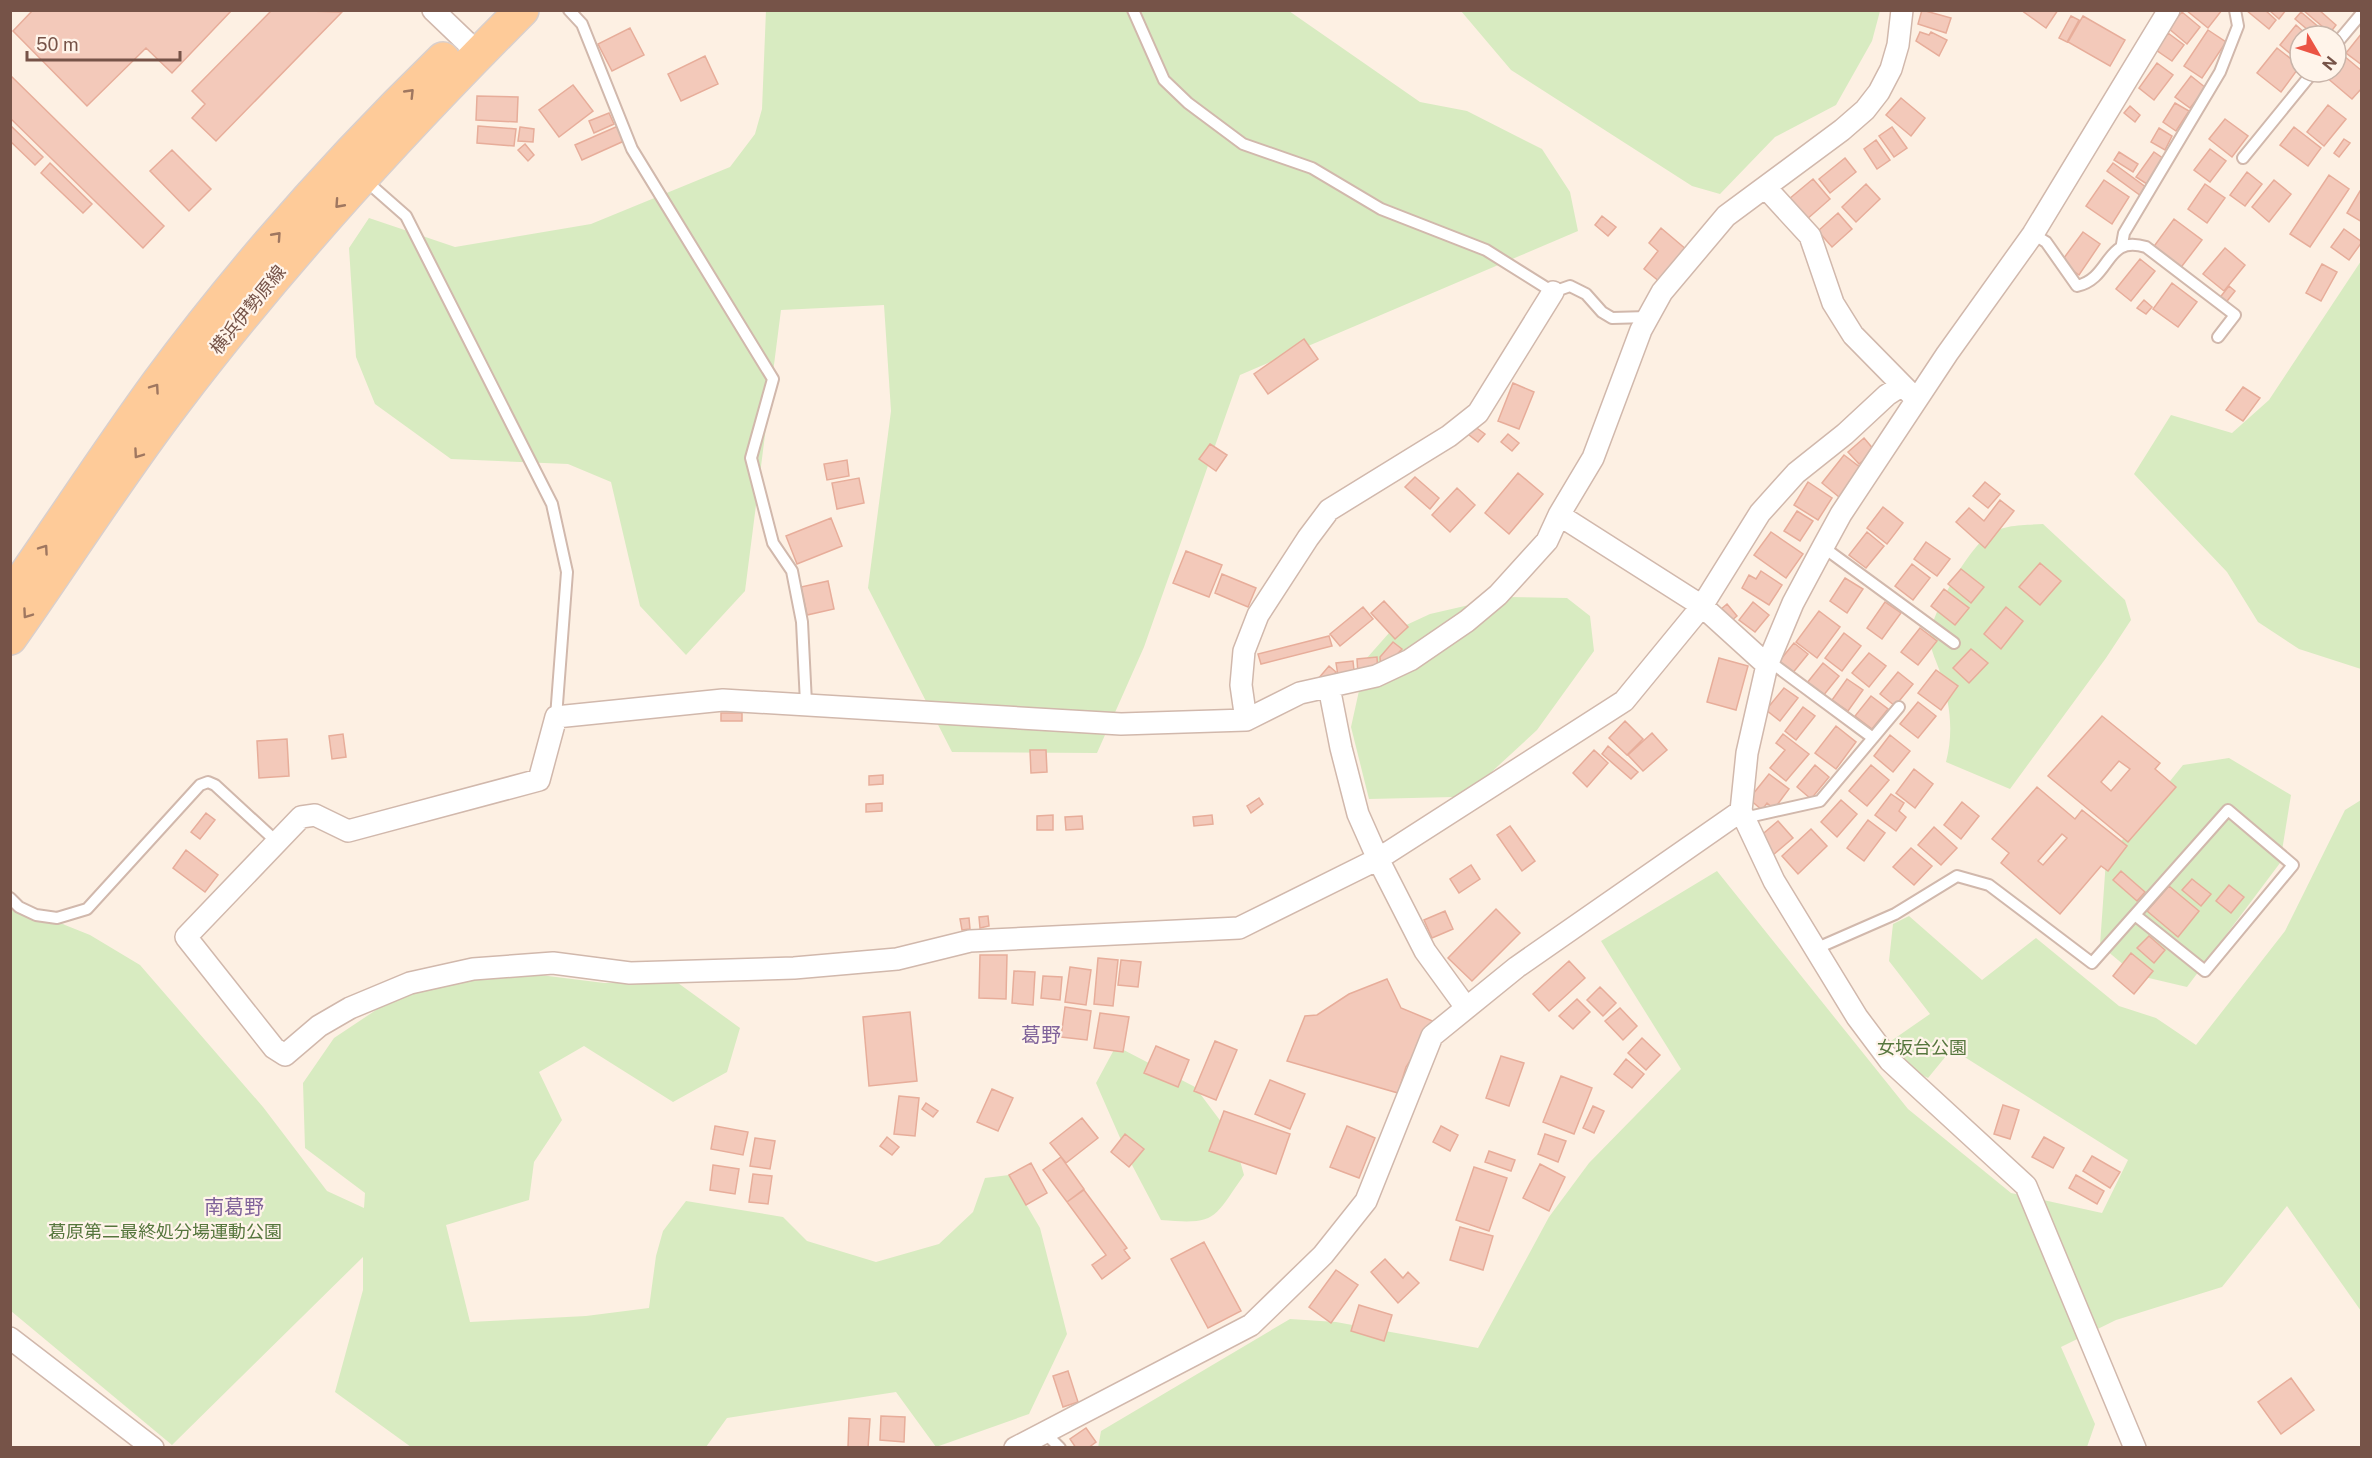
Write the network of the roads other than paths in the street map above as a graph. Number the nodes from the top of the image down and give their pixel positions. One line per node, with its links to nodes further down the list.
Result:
1 (433, 10): 11 (street)
2 (493, 10): 11 (main road, 横浜伊勢原線)
3 (522, 10): 11 (main road, 横浜伊勢原線)
4 (569, 10): 31 (lane)
5 (1133, 10): 18 (lane)
6 (1902, 10): 15 (street)
7 (2169, 10): 16 (street)
8 (2235, 10): 17 (lane)
9 (2361, 13): 10 (lane)
10 (2348, 29)
11 (471, 46): 14 (main road, 横浜伊勢原線); 25 (main road, 横浜伊勢原線, one-way to 11)
12 (2303, 84): 13 (lane)
13 (2242, 158)
14 (362, 178): 27 (main road, 横浜伊勢原線, one-way to 27); 33 (lane)
15 (1766, 188): 19 (street); 21 (street)
16 (2033, 234): 17 (lane); 22 (street)
17 (2122, 244): 20 (lane)
18 (1553, 292): 19 (lane); 34 (street)
19 (1648, 317): 23 (street)
20 (2218, 337)
21 (1902, 386): 22 (street); 26 (street)
22 (1919, 400): 24 (street)
23 (1559, 515): 26 (street); 30 (street)
24 (1823, 547): 28 (lane); 29 (street)
25 (10, 597)
26 (1702, 606): 29 (street); 38 (street)
27 (10, 638)
28 (1954, 643)
29 (1768, 663): 35 (lane); 36 (street)
30 (1329, 687): 34 (street); 38 (street)
31 (806, 703): 33 (street); 34 (street)
32 (1899, 707): 35 (lane)
33 (556, 717): 37 (street)
34 (1246, 720)
35 (1873, 738): 36 (lane)
36 (1742, 814): 41 (street); 42 (street)
37 (277, 842): 38 (street); 39 (lane)
38 (1378, 860): 42 (street)
39 (10, 898)
40 (2134, 915): 40 (lane); 41 (lane)
41 (1815, 949): 48 (street)
42 (1465, 1006): 44 (street)
43 (10, 1338): 45 (street)
44 (1044, 1432): 46 (street); 47 (lane)
45 (153, 1448)
46 (1015, 1448)
47 (1060, 1448)
48 (2135, 1448)

